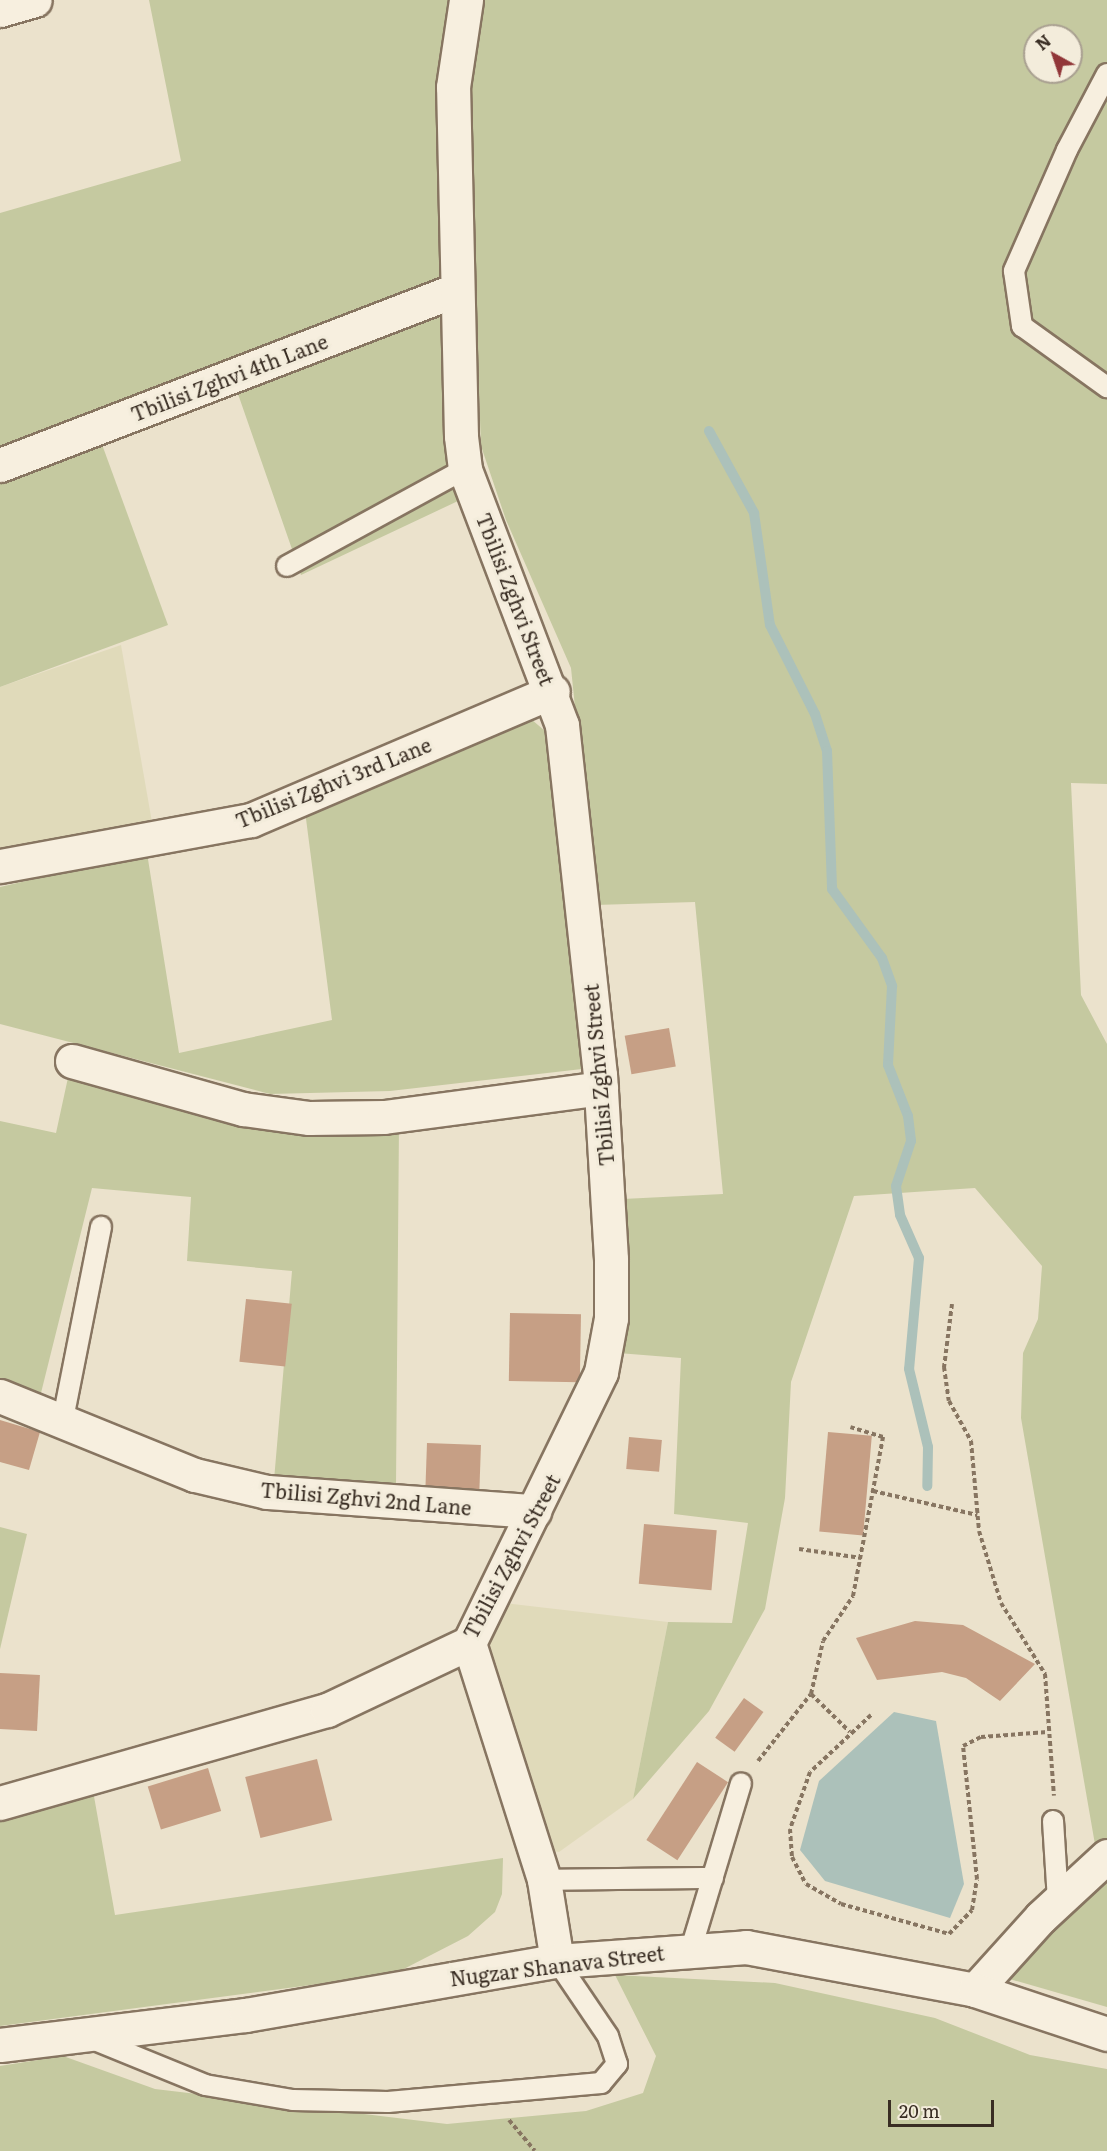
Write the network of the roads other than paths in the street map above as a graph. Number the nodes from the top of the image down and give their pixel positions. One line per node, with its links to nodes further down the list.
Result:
1 (35, 0): 3 (street)
2 (466, 0): 5 (street, Tbilisi Zghvi Street)
3 (0, 10)
4 (1107, 74): 6 (lane)
5 (457, 290): 7 (street, Tbilisi Zghvi 4th Lane); 8 (street, Tbilisi Zghvi Street)
6 (1107, 387)
7 (0, 465)
8 (465, 469): 9 (lane); 10 (street, Tbilisi Zghvi Street)
9 (287, 566)
10 (553, 691): 11 (street, Tbilisi Zghvi 3rd Lane); 13 (street, Tbilisi Zghvi Street)
11 (0, 866)
12 (72, 1061): 13 (street)
13 (601, 1088): 17 (street, Tbilisi Zghvi Street)
14 (101, 1227): 16 (lane)
15 (0, 1396): 16 (street, Tbilisi Zghvi 2nd Lane)
16 (63, 1419): 17 (street, Tbilisi Zghvi 2nd Lane)
17 (534, 1510): 18 (street, Tbilisi Zghvi Street)
18 (469, 1643): 20 (street, Tbilisi Zghvi Street); 24 (street)
19 (741, 1783): 23 (lane)
20 (0, 1803)
21 (1053, 1821): 25 (lane)
22 (1107, 1856): 25 (street)
23 (713, 1878): 24 (lane); 26 (lane)
24 (544, 1880): 27 (street)
25 (1058, 1901): 28 (street)
26 (691, 1949): 27 (street, Nugzar Shanava Street); 28 (street, Nugzar Shanava Street)
27 (557, 1961): 30 (street, Nugzar Shanava Street); 30 (lane)
28 (975, 1990): 29 (street, Nugzar Shanava Street)
29 (1107, 2034)
30 (81, 2035): 31 (street, Nugzar Shanava Street)
31 (0, 2045)

